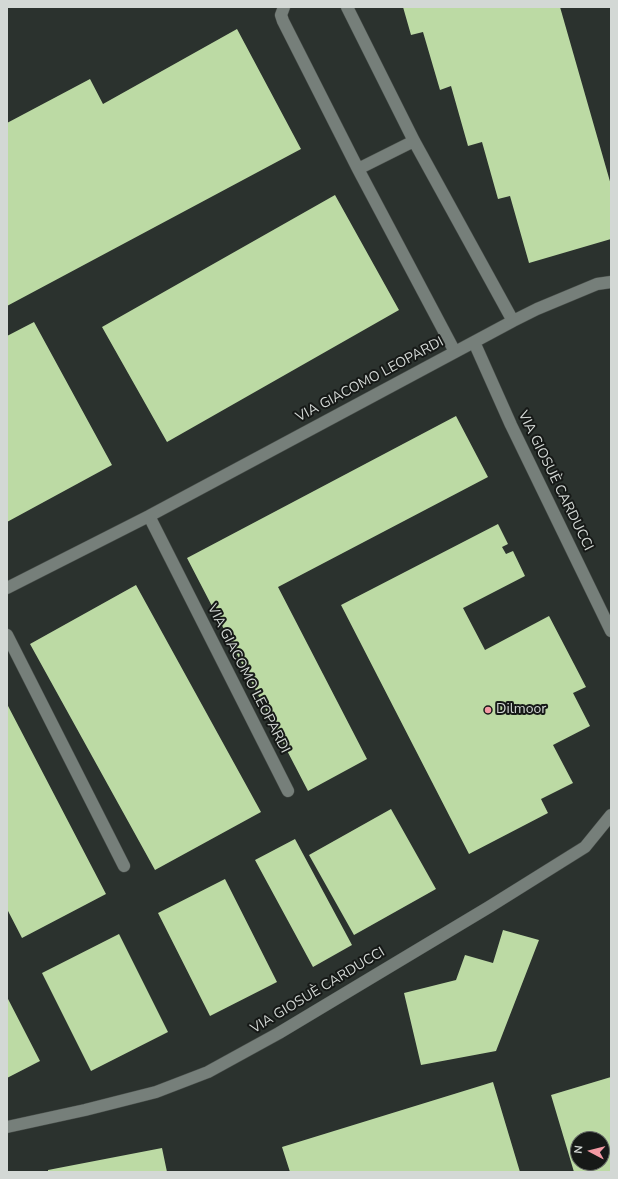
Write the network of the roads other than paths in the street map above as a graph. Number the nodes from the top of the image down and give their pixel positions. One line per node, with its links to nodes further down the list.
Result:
1 (284, 7): 4 (street)
2 (347, 7): 3 (street)
3 (414, 141): 4 (street); 6 (street)
4 (358, 169): 8 (street)
5 (611, 282): 6 (street, VIA GIACOMO LEOPARDI)
6 (513, 321): 7 (street, VIA GIACOMO LEOPARDI)
7 (474, 342): 8 (street, VIA GIACOMO LEOPARDI); 11 (street, VIA GIOSUÈ CARDUCCI)
8 (455, 352): 9 (street, VIA GIACOMO LEOPARDI)
9 (149, 516): 10 (street, VIA GIACOMO LEOPARDI); 13 (street, VIA GIACOMO LEOPARDI)
10 (7, 588)
11 (611, 631)
12 (7, 635): 15 (street)
13 (288, 791)
14 (611, 815): 16 (street, VIA GIOSUÈ CARDUCCI)
15 (124, 866)
16 (7, 1127)

